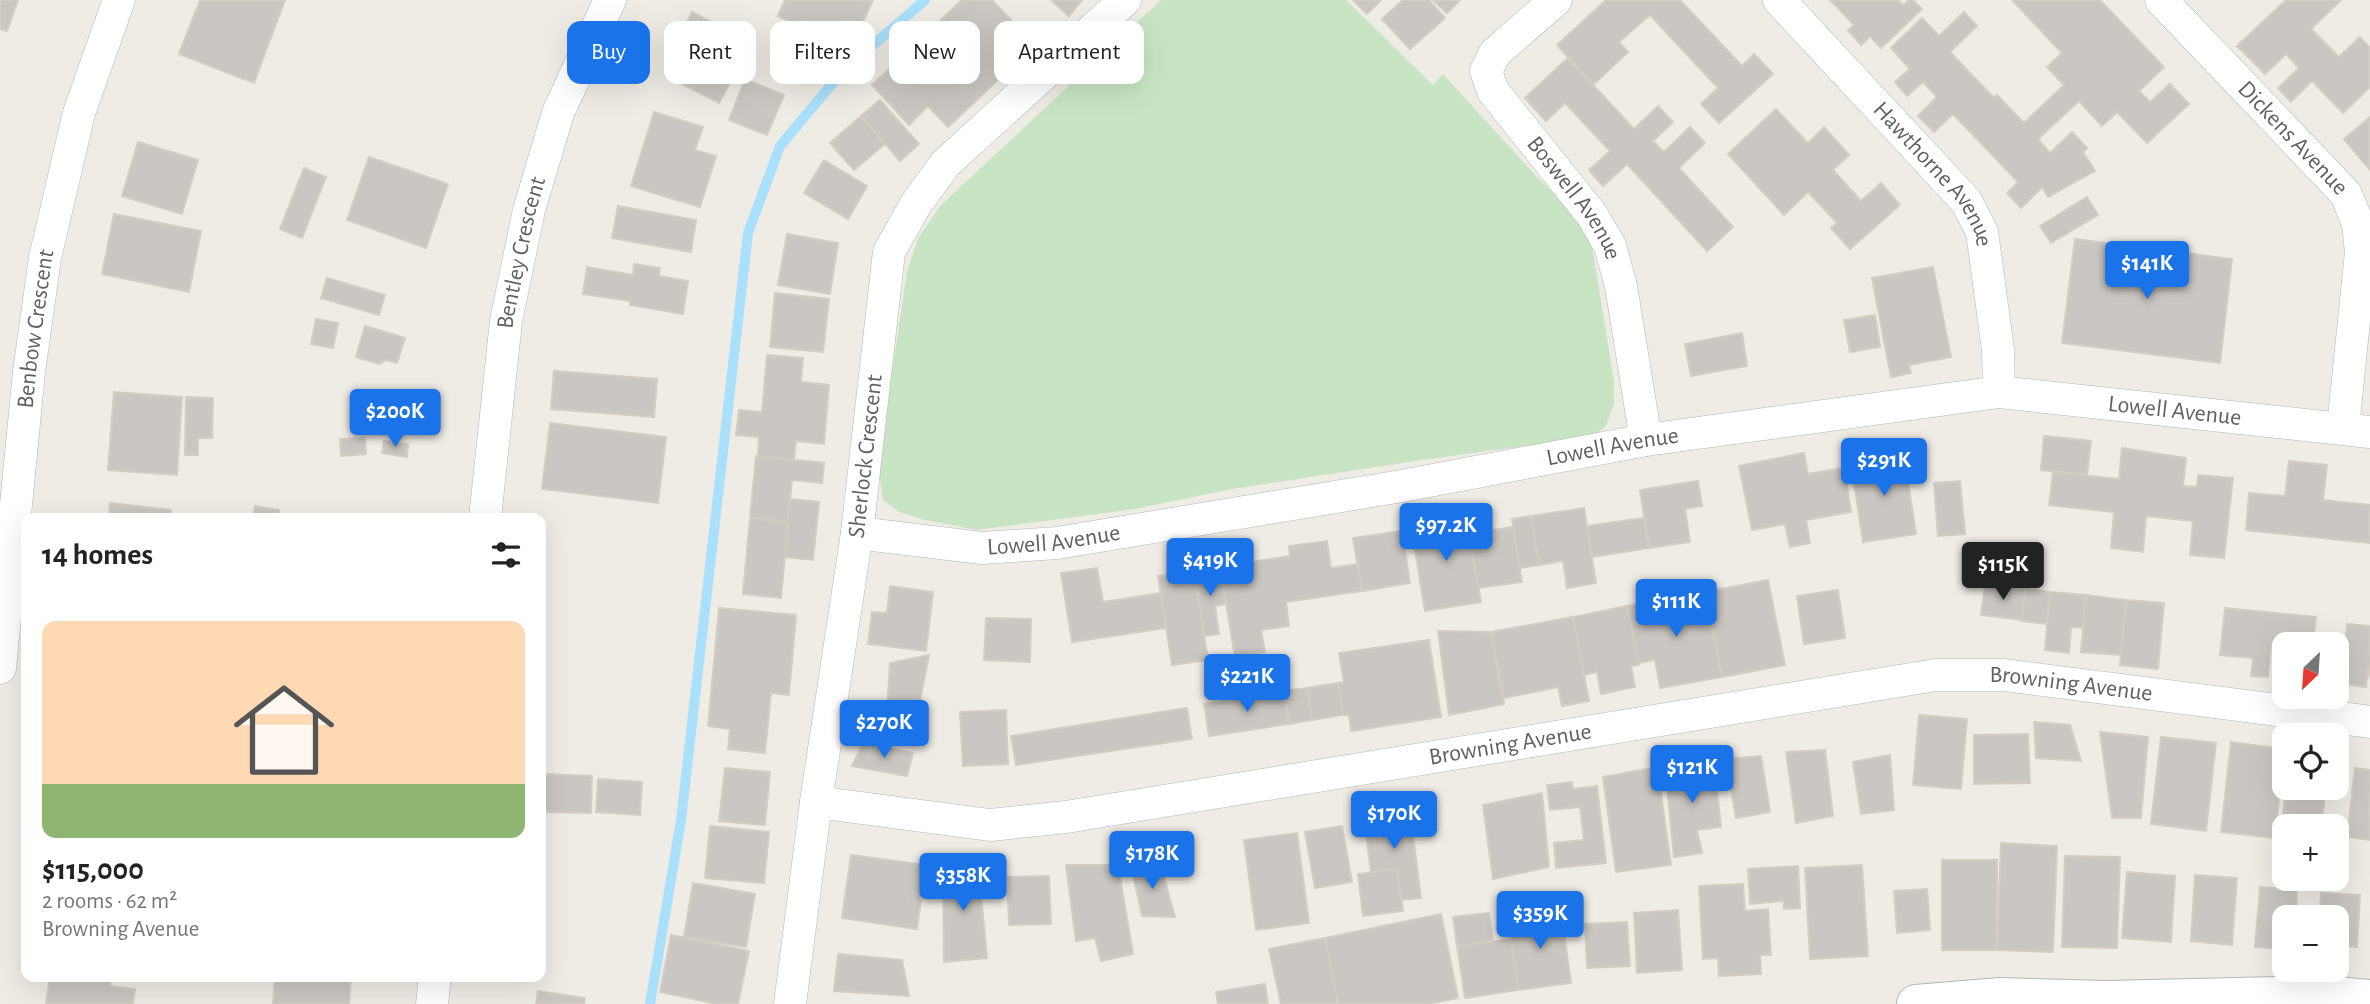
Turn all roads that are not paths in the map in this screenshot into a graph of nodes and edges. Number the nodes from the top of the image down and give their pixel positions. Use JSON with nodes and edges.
{"nodes":[{"id":1,"x":120,"y":0,"type":"edge"},
{"id":2,"x":610,"y":0,"type":"edge"},
{"id":3,"x":1125,"y":0,"type":"edge"},
{"id":4,"x":1556,"y":0,"type":"edge"},
{"id":5,"x":1779,"y":0,"type":"edge"},
{"id":6,"x":2161,"y":0,"type":"edge"},
{"id":7,"x":1999,"y":392,"type":"junction"},
{"id":8,"x":2357,"y":430,"type":"edge"},
{"id":9,"x":1646,"y":440,"type":"junction"},
{"id":10,"x":486,"y":513,"type":"edge"},
{"id":11,"x":857,"y":533,"type":"junction"},
{"id":12,"x":0,"y":668,"type":"edge"},
{"id":13,"x":2370,"y":722,"type":"edge"},
{"id":14,"x":816,"y":802,"type":"junction"},
{"id":15,"x":434,"y":982,"type":"edge"},
{"id":16,"x":2370,"y":999,"type":"edge"},
{"id":17,"x":2108,"y":1002,"type":"edge"},
{"id":18,"x":432,"y":1004,"type":"edge"},
{"id":19,"x":790,"y":1004,"type":"edge"},
{"id":20,"x":1916,"y":1004,"type":"edge"}],
"edges":[{"from":1,"to":12,"type":"street","name":"Benbow Crescent"},
{"from":2,"to":10,"type":"street","name":"Bentley Crescent"},
{"from":3,"to":11,"type":"street","name":"Sherlock Crescent"},
{"from":4,"to":9,"type":"street","name":"Boswell Avenue"},
{"from":5,"to":7,"type":"street","name":"Hawthorne Avenue"},
{"from":6,"to":8,"type":"street","name":"Dickens Avenue"},
{"from":7,"to":8,"type":"street","name":"Lowell Avenue"},
{"from":7,"to":9,"type":"street","name":"Lowell Avenue"},
{"from":9,"to":11,"type":"street","name":"Lowell Avenue"},
{"from":11,"to":14,"type":"street","name":"Sherlock Crescent"},
{"from":13,"to":14,"type":"street","name":"Browning Avenue"},
{"from":14,"to":19,"type":"street","name":"Sherlock Crescent"},
{"from":15,"to":18,"type":"street"},
{"from":16,"to":17,"type":"street"},
{"from":17,"to":20,"type":"street"}]}
